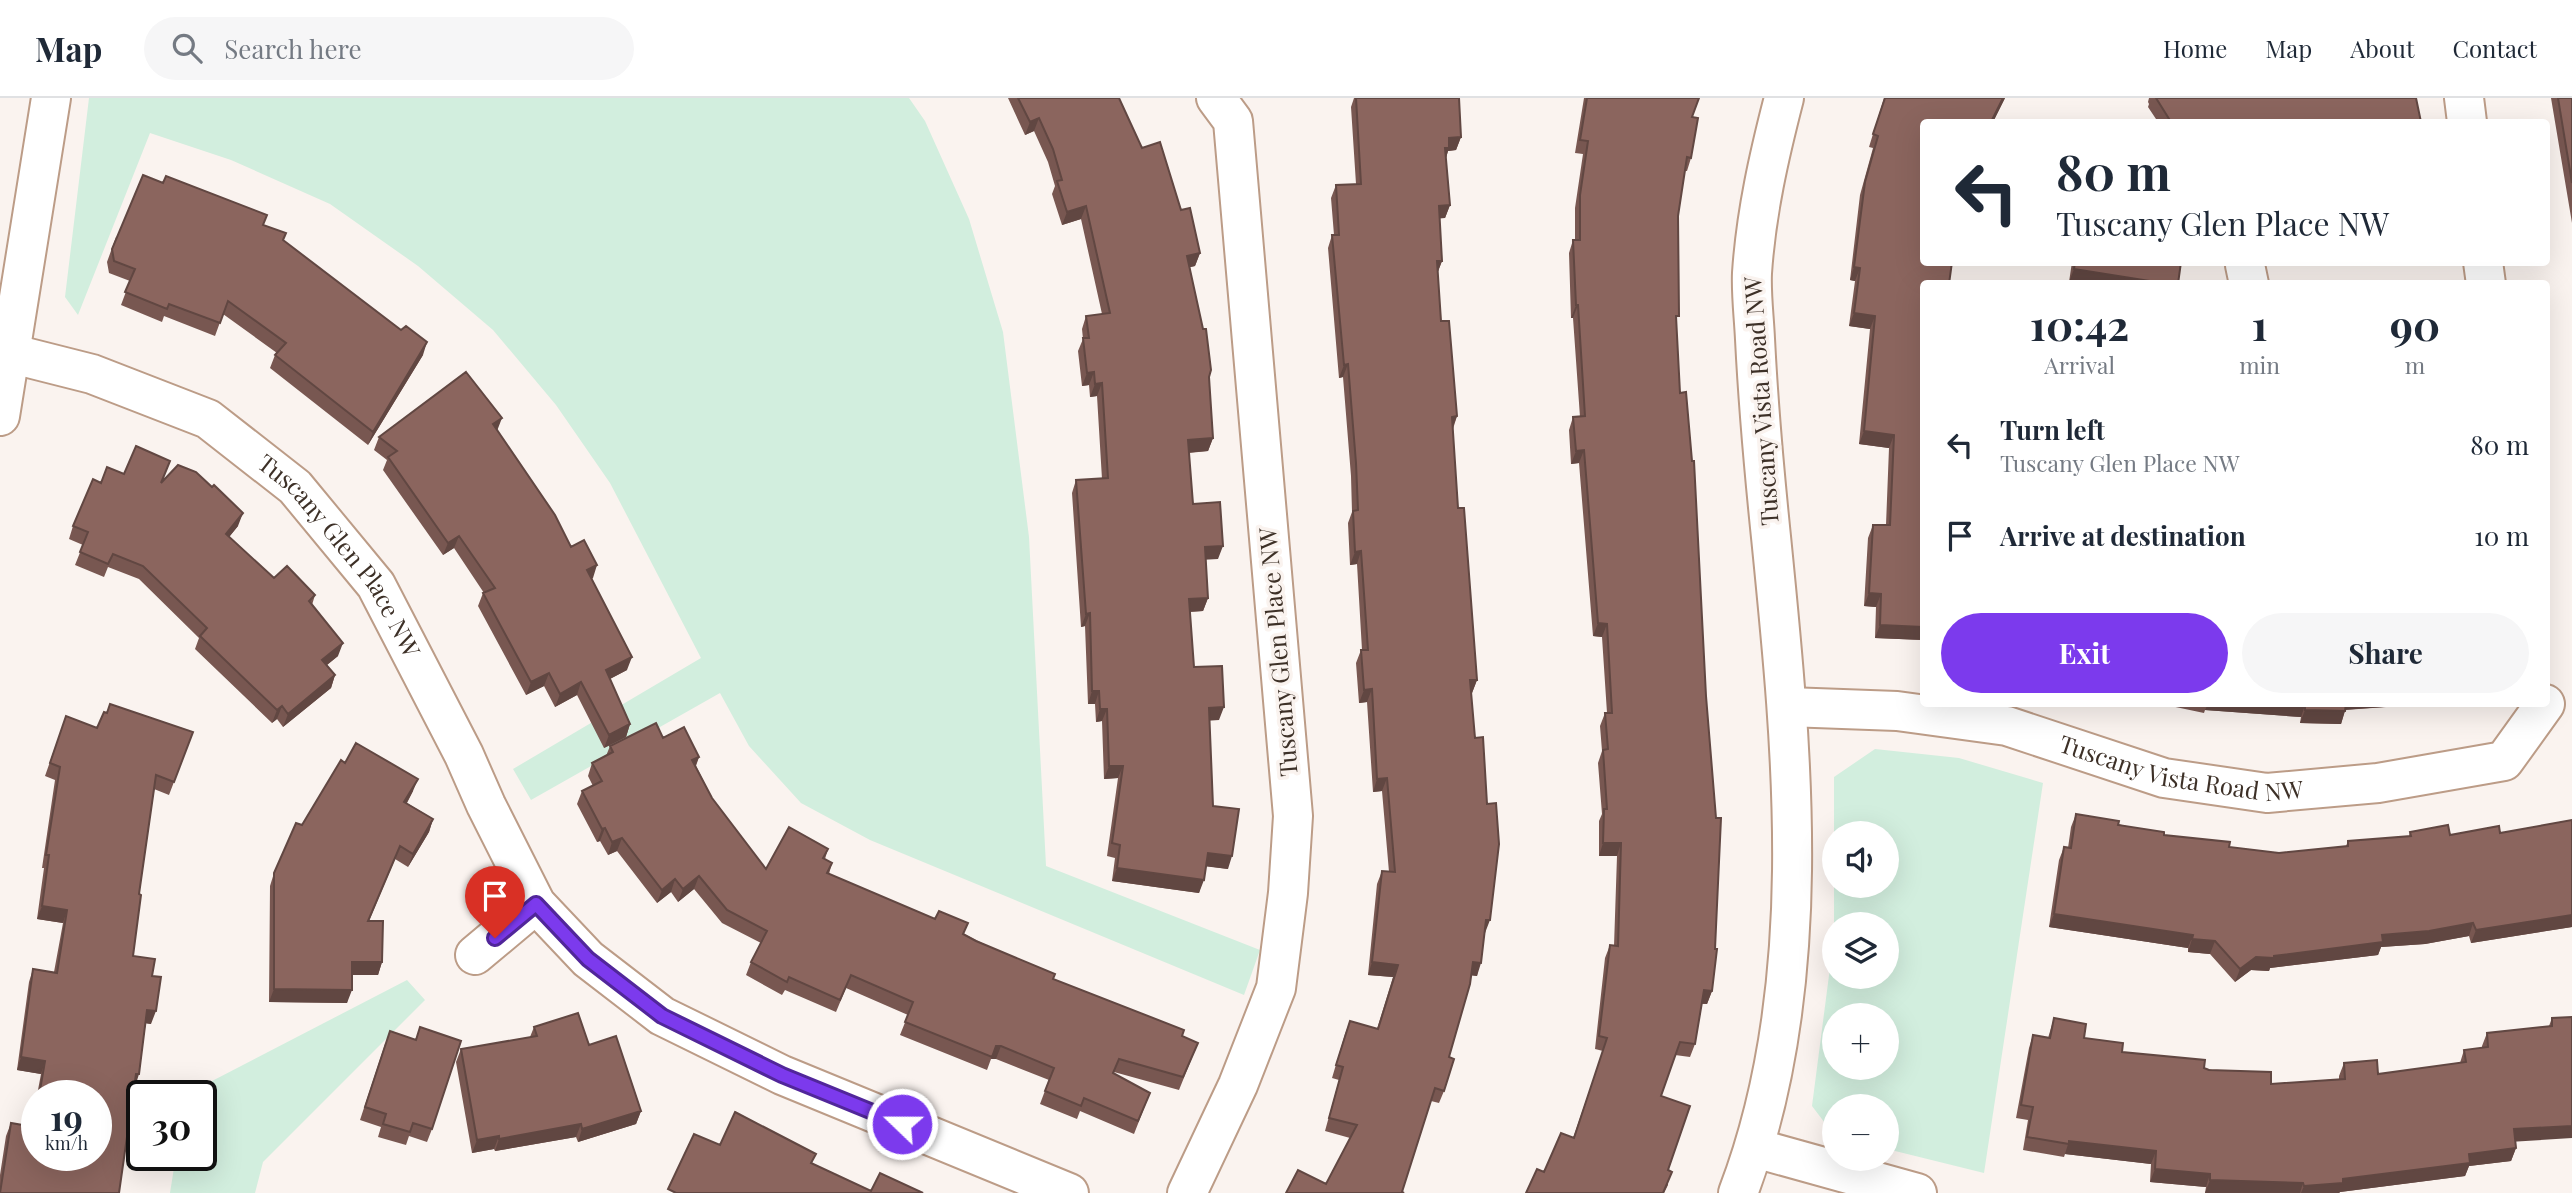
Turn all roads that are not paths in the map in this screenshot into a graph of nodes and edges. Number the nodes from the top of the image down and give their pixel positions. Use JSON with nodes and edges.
{"nodes":[{"id":1,"x":51,"y":98,"type":"edge"},
{"id":2,"x":1216,"y":98,"type":"edge"},
{"id":3,"x":1784,"y":98,"type":"edge"},
{"id":4,"x":2464,"y":98,"type":"edge"},
{"id":5,"x":2467,"y":119,"type":"edge"},
{"id":6,"x":9,"y":353,"type":"junction"},
{"id":7,"x":0,"y":416,"type":"edge"},
{"id":8,"x":1788,"y":707,"type":"junction"},
{"id":9,"x":2543,"y":707,"type":"edge"},
{"id":10,"x":536,"y":904,"type":"junction"},
{"id":11,"x":475,"y":955,"type":"dead end"},
{"id":12,"x":1755,"y":1148,"type":"junction"},
{"id":13,"x":1069,"y":1193,"type":"edge"},
{"id":14,"x":1188,"y":1193,"type":"edge"},
{"id":15,"x":1738,"y":1193,"type":"edge"},
{"id":16,"x":1917,"y":1193,"type":"edge"}],
"edges":[{"from":1,"to":6,"type":"street"},
{"from":2,"to":14,"type":"street","name":"Tuscany Glen Place NW"},
{"from":3,"to":8,"type":"street","name":"Tuscany Vista Road NW"},
{"from":4,"to":5,"type":"street"},
{"from":6,"to":7,"type":"street"},
{"from":6,"to":10,"type":"street","name":"Tuscany Glen Place NW"},
{"from":8,"to":9,"type":"street","name":"Tuscany Vista Road NW"},
{"from":8,"to":12,"type":"street","name":"Tuscany Vista Road NW"},
{"from":10,"to":11,"type":"street"},
{"from":10,"to":13,"type":"street","name":"Tuscany Glen Place NW"},
{"from":12,"to":15,"type":"street","name":"Tuscany Vista Road NW"},
{"from":12,"to":16,"type":"street"}]}
